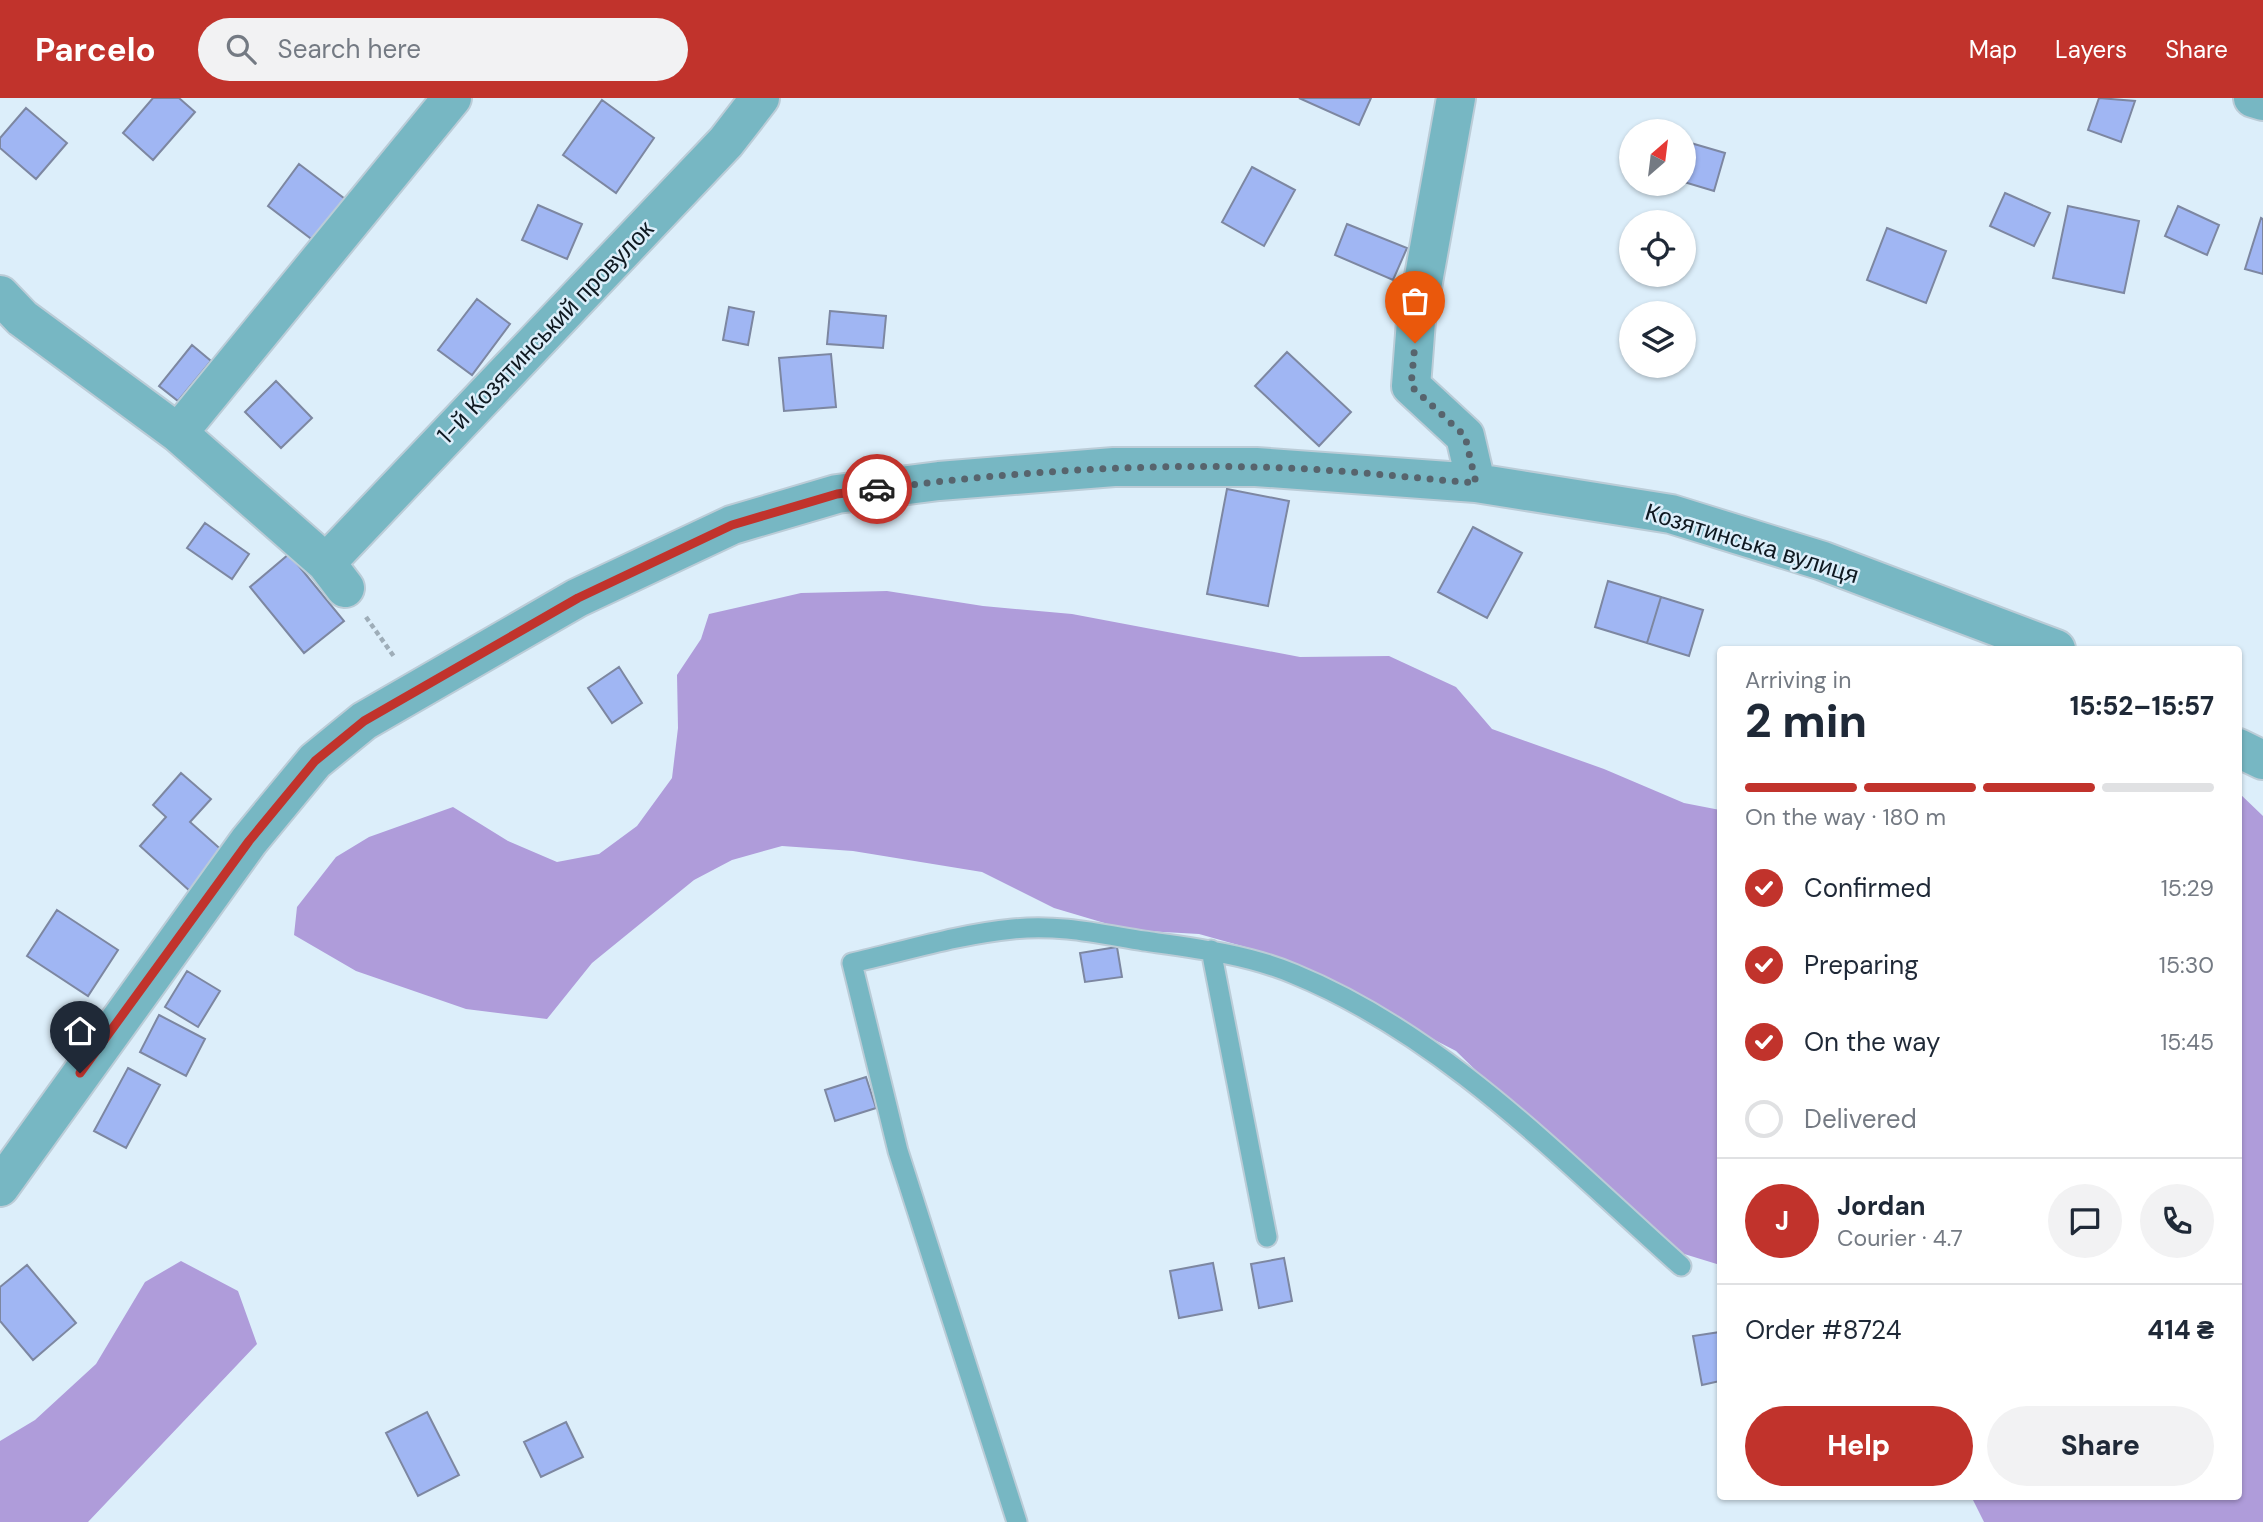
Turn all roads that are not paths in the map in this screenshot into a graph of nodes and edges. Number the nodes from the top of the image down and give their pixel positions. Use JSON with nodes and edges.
{"nodes":[{"id":1,"x":452,"y":98,"type":"edge"},
{"id":2,"x":760,"y":98,"type":"edge"},
{"id":3,"x":1457,"y":98,"type":"edge"},
{"id":4,"x":2253,"y":98,"type":"edge"},
{"id":5,"x":2263,"y":101,"type":"edge"},
{"id":6,"x":0,"y":295,"type":"edge"},
{"id":7,"x":178,"y":433,"type":"junction"},
{"id":8,"x":1476,"y":483,"type":"junction"},
{"id":9,"x":2048,"y":646,"type":"edge"},
{"id":10,"x":2242,"y":750,"type":"edge"},
{"id":11,"x":2263,"y":760,"type":"edge"},
{"id":12,"x":1211,"y":950,"type":"junction"},
{"id":13,"x":0,"y":1187,"type":"edge"},
{"id":14,"x":1267,"y":1237,"type":"dead end"},
{"id":15,"x":1681,"y":1266,"type":"dead end"},
{"id":16,"x":1017,"y":1522,"type":"edge"}],
"edges":[{"from":1,"to":7,"type":"street"},
{"from":2,"to":7,"type":"street","name":"1-й Козятинський провулок"},
{"from":3,"to":8,"type":"street"},
{"from":4,"to":5,"type":"street"},
{"from":6,"to":7,"type":"street"},
{"from":8,"to":9,"type":"street","name":"Козятинська вулиця"},
{"from":8,"to":13,"type":"street","name":"Козятинська вулиця"},
{"from":10,"to":11,"type":"street"},
{"from":12,"to":14,"type":"lane"},
{"from":12,"to":15,"type":"lane"},
{"from":12,"to":16,"type":"lane"}]}
